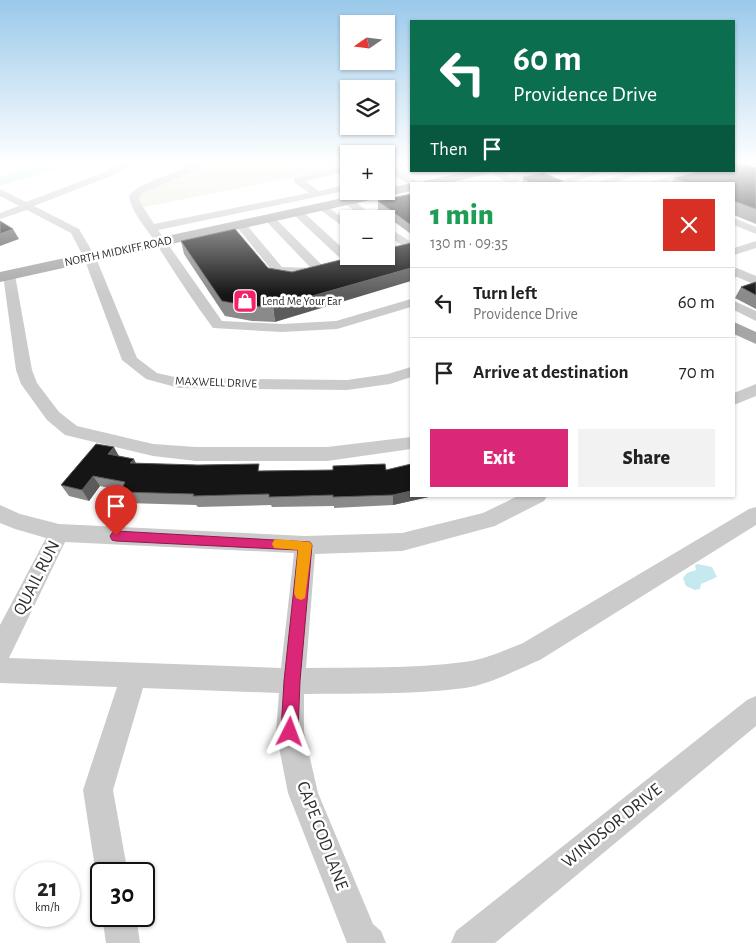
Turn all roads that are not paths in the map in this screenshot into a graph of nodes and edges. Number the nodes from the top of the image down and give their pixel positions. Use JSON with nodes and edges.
{"nodes":[{"id":1,"x":25,"y":207,"type":"edge"},
{"id":2,"x":30,"y":207,"type":"edge"},
{"id":3,"x":138,"y":207,"type":"edge"},
{"id":4,"x":254,"y":207,"type":"edge"},
{"id":5,"x":285,"y":207,"type":"edge"},
{"id":6,"x":309,"y":207,"type":"edge"},
{"id":7,"x":324,"y":207,"type":"edge"},
{"id":8,"x":294,"y":213,"type":"junction"},
{"id":9,"x":0,"y":216,"type":"edge"},
{"id":10,"x":211,"y":216,"type":"junction"},
{"id":11,"x":336,"y":217,"type":"junction"},
{"id":12,"x":269,"y":218,"type":"junction"},
{"id":13,"x":192,"y":220,"type":"junction"},
{"id":14,"x":340,"y":220,"type":"edge"},
{"id":15,"x":735,"y":221,"type":"edge"},
{"id":16,"x":241,"y":225,"type":"junction"},
{"id":17,"x":340,"y":225,"type":"edge"},
{"id":18,"x":164,"y":226,"type":"junction"},
{"id":19,"x":152,"y":228,"type":"junction"},
{"id":20,"x":221,"y":229,"type":"junction"},
{"id":21,"x":753,"y":229,"type":"edge"},
{"id":22,"x":200,"y":233,"type":"junction"},
{"id":23,"x":735,"y":233,"type":"edge"},
{"id":24,"x":395,"y":235,"type":"edge"},
{"id":25,"x":167,"y":241,"type":"junction"},
{"id":26,"x":756,"y":244,"type":"edge"},
{"id":27,"x":410,"y":245,"type":"edge"},
{"id":28,"x":340,"y":249,"type":"edge"},
{"id":29,"x":395,"y":249,"type":"edge"},
{"id":30,"x":735,"y":252,"type":"edge"},
{"id":31,"x":90,"y":258,"type":"junction"},
{"id":32,"x":340,"y":258,"type":"edge"},
{"id":33,"x":756,"y":266,"type":"edge"},
{"id":34,"x":319,"y":269,"type":"junction"},
{"id":35,"x":736,"y":273,"type":"edge"},
{"id":36,"x":4,"y":276,"type":"edge"},
{"id":37,"x":756,"y":281,"type":"edge"},
{"id":38,"x":410,"y":303,"type":"edge"},
{"id":39,"x":735,"y":306,"type":"edge"},
{"id":40,"x":756,"y":316,"type":"edge"},
{"id":41,"x":735,"y":328,"type":"edge"},
{"id":42,"x":756,"y":339,"type":"edge"},
{"id":43,"x":410,"y":372,"type":"edge"},
{"id":44,"x":756,"y":389,"type":"edge"},
{"id":45,"x":735,"y":400,"type":"edge"},
{"id":46,"x":410,"y":443,"type":"edge"},
{"id":47,"x":535,"y":497,"type":"edge"},
{"id":48,"x":0,"y":513,"type":"edge"},
{"id":49,"x":756,"y":515,"type":"edge"},
{"id":50,"x":59,"y":534,"type":"junction"},
{"id":51,"x":305,"y":545,"type":"junction"},
{"id":52,"x":0,"y":650,"type":"edge"},
{"id":53,"x":0,"y":670,"type":"edge"},
{"id":54,"x":134,"y":675,"type":"junction"},
{"id":55,"x":292,"y":681,"type":"junction"},
{"id":56,"x":756,"y":709,"type":"edge"},
{"id":57,"x":110,"y":862,"type":"edge"},
{"id":58,"x":121,"y":927,"type":"edge"},
{"id":59,"x":123,"y":943,"type":"edge"},
{"id":60,"x":368,"y":943,"type":"edge"},
{"id":61,"x":468,"y":943,"type":"edge"}],
"edges":[{"from":1,"to":9,"type":"street"},
{"from":2,"to":31,"type":"street","name":"MAXWELL DRIVE"},
{"from":3,"to":19,"type":"street"},
{"from":4,"to":10,"type":"street"},
{"from":5,"to":8,"type":"street"},
{"from":6,"to":8,"type":"main road","name":"NORTH MIDKIFF ROAD"},
{"from":7,"to":11,"type":"street"},
{"from":8,"to":12,"type":"main road","name":"NORTH MIDKIFF ROAD"},
{"from":8,"to":28,"type":"street"},
{"from":10,"to":13,"type":"street"},
{"from":10,"to":20,"type":"street"},
{"from":11,"to":14,"type":"street"},
{"from":11,"to":17,"type":"street"},
{"from":12,"to":16,"type":"main road","name":"NORTH MIDKIFF ROAD"},
{"from":12,"to":34,"type":"street"},
{"from":13,"to":18,"type":"street"},
{"from":13,"to":22,"type":"street"},
{"from":15,"to":21,"type":"street"},
{"from":16,"to":20,"type":"main road","name":"NORTH MIDKIFF ROAD"},
{"from":16,"to":34,"type":"street"},
{"from":18,"to":19,"type":"street"},
{"from":18,"to":25,"type":"street"},
{"from":19,"to":25,"type":"street"},
{"from":20,"to":22,"type":"main road","name":"NORTH MIDKIFF ROAD"},
{"from":21,"to":23,"type":"street"},
{"from":22,"to":25,"type":"main road","name":"NORTH MIDKIFF ROAD"},
{"from":24,"to":27,"type":"street"},
{"from":25,"to":31,"type":"main road","name":"NORTH MIDKIFF ROAD"},
{"from":25,"to":38,"type":"street"},
{"from":26,"to":30,"type":"street"},
{"from":27,"to":29,"type":"street"},
{"from":31,"to":36,"type":"main road","name":"NORTH MIDKIFF ROAD"},
{"from":31,"to":43,"type":"street","name":"MAXWELL DRIVE"},
{"from":32,"to":34,"type":"street"},
{"from":33,"to":35,"type":"street"},
{"from":35,"to":37,"type":"street"},
{"from":36,"to":46,"type":"street"},
{"from":39,"to":40,"type":"street"},
{"from":41,"to":42,"type":"main road"},
{"from":44,"to":45,"type":"street"},
{"from":47,"to":51,"type":"street"},
{"from":48,"to":50,"type":"street"},
{"from":49,"to":55,"type":"street"},
{"from":50,"to":51,"type":"street"},
{"from":50,"to":52,"type":"street","name":"QUAIL RUN"},
{"from":51,"to":55,"type":"street","name":"CAPE COD LANE"},
{"from":53,"to":54,"type":"street"},
{"from":54,"to":55,"type":"street"},
{"from":54,"to":57,"type":"street"},
{"from":55,"to":60,"type":"street","name":"CAPE COD LANE"},
{"from":56,"to":61,"type":"street","name":"WINDSOR DRIVE"},
{"from":58,"to":59,"type":"street"}]}
